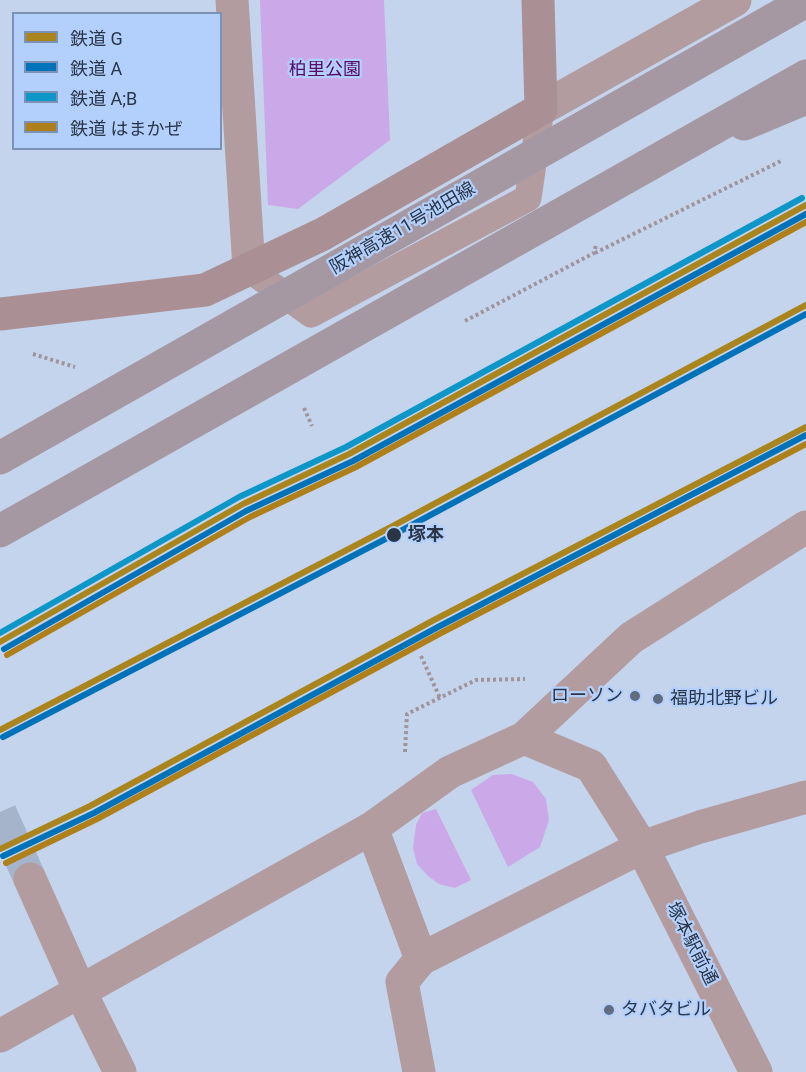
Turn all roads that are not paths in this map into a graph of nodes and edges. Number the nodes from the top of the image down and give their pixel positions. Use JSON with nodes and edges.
{"nodes":[{"id":1,"x":232,"y":0,"type":"edge"},
{"id":2,"x":538,"y":0,"type":"edge"},
{"id":3,"x":735,"y":0,"type":"edge"},
{"id":4,"x":806,"y":1,"type":"edge"},
{"id":5,"x":806,"y":76,"type":"edge"},
{"id":6,"x":806,"y":98,"type":"edge"},
{"id":7,"x":541,"y":109,"type":"junction"},
{"id":8,"x":657,"y":159,"type":"junction"},
{"id":9,"x":249,"y":269,"type":"junction"},
{"id":10,"x":0,"y":314,"type":"edge"},
{"id":11,"x":0,"y":458,"type":"edge"},
{"id":12,"x":806,"y":527,"type":"edge"},
{"id":13,"x":0,"y":531,"type":"edge"},
{"id":14,"x":525,"y":738,"type":"junction"},
{"id":15,"x":806,"y":797,"type":"edge"},
{"id":16,"x":372,"y":828,"type":"junction"},
{"id":17,"x":642,"y":847,"type":"junction"},
{"id":18,"x":30,"y":879,"type":"tunnel mouth"},
{"id":19,"x":421,"y":959,"type":"junction"},
{"id":20,"x":80,"y":991,"type":"junction"},
{"id":21,"x":0,"y":1036,"type":"edge"},
{"id":22,"x":120,"y":1072,"type":"edge"},
{"id":23,"x":418,"y":1072,"type":"edge"},
{"id":24,"x":756,"y":1072,"type":"edge"}],
"edges":[{"from":1,"to":9,"type":"street"},
{"from":2,"to":7,"type":"street"},
{"from":3,"to":7,"type":"street"},
{"from":4,"to":11,"type":"highway","name":"阪神高速11号池田線","bridge":true},
{"from":5,"to":8,"type":"highway","bridge":true},
{"from":6,"to":8,"type":"highway","bridge":true},
{"from":7,"to":9,"type":"street"},
{"from":7,"to":9,"type":"lane"},
{"from":8,"to":13,"type":"highway","bridge":true},
{"from":9,"to":10,"type":"street"},
{"from":12,"to":14,"type":"street"},
{"from":14,"to":16,"type":"street"},
{"from":14,"to":17,"type":"street","name":"塚本駅前通"},
{"from":15,"to":17,"type":"street"},
{"from":16,"to":19,"type":"street"},
{"from":16,"to":20,"type":"street"},
{"from":17,"to":19,"type":"street"},
{"from":17,"to":24,"type":"street","name":"塚本駅前通"},
{"from":18,"to":20,"type":"street"},
{"from":19,"to":23,"type":"street"},
{"from":20,"to":21,"type":"street"},
{"from":20,"to":22,"type":"street"}]}
